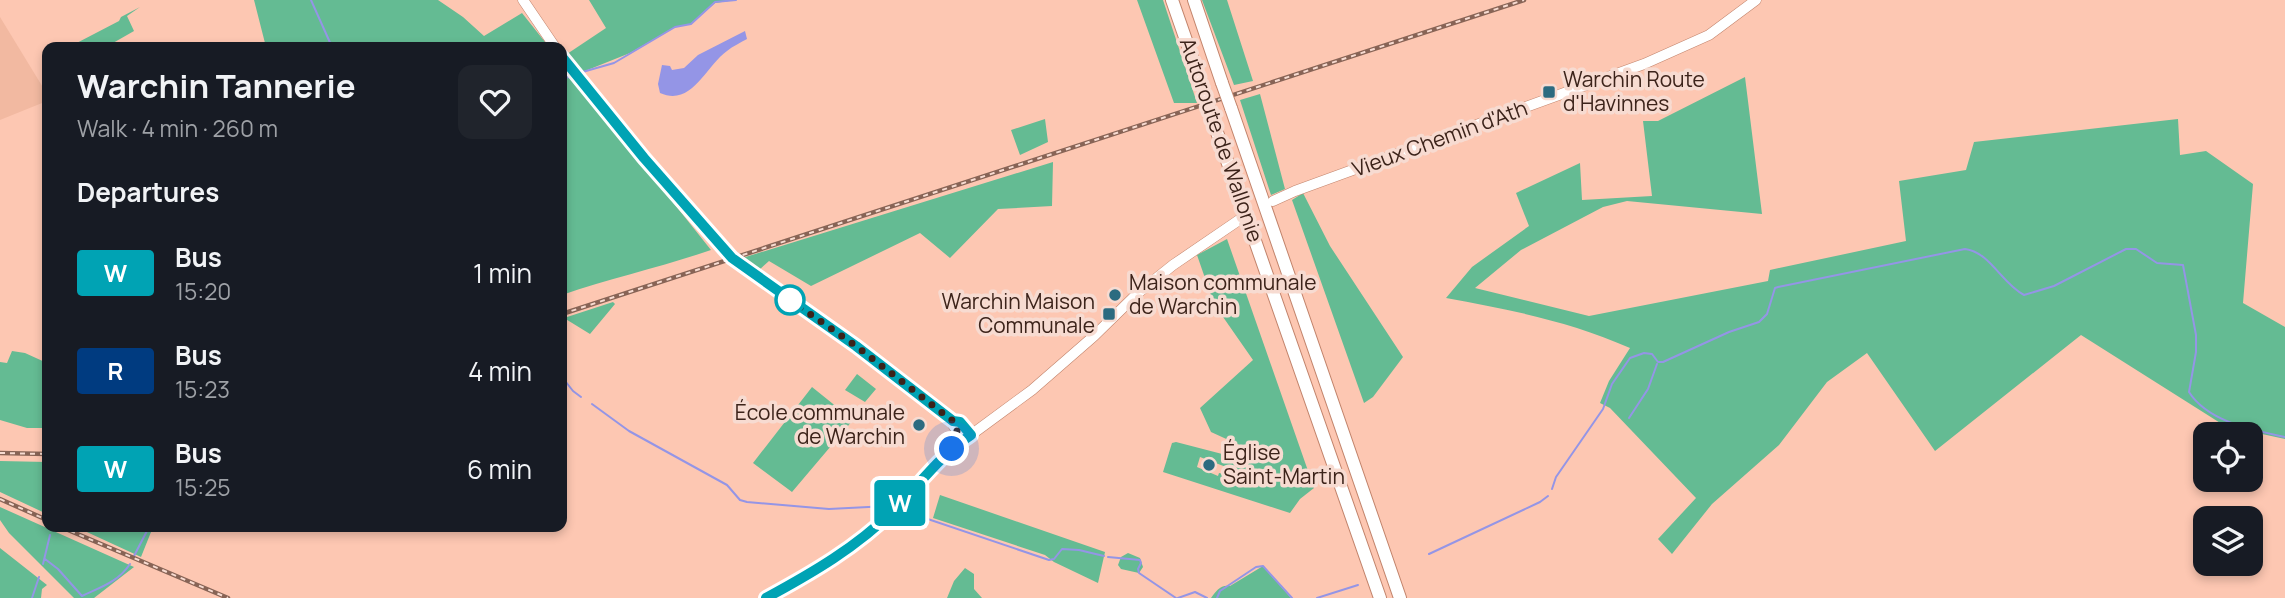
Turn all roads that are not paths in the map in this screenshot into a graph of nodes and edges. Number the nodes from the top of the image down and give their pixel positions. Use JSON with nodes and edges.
{"nodes":[{"id":1,"x":523,"y":0,"type":"edge"},
{"id":2,"x":1172,"y":0,"type":"edge"},
{"id":3,"x":1194,"y":0,"type":"edge"},
{"id":4,"x":1756,"y":0,"type":"edge"},
{"id":5,"x":552,"y":42,"type":"edge"},
{"id":6,"x":567,"y":64,"type":"edge"},
{"id":7,"x":1273,"y":201,"type":"dead end"},
{"id":8,"x":1239,"y":220,"type":"dead end"},
{"id":9,"x":967,"y":438,"type":"junction"},
{"id":10,"x":766,"y":598,"type":"edge"},
{"id":11,"x":1380,"y":598,"type":"edge"},
{"id":12,"x":1401,"y":598,"type":"edge"}],
"edges":[{"from":1,"to":5,"type":"street"},
{"from":2,"to":11,"type":"highway","name":"Autoroute de Wallonie","bridge":true},
{"from":3,"to":12,"type":"highway","name":"Autoroute de Wallonie","bridge":true},
{"from":4,"to":7,"type":"street","name":"Vieux Chemin d'Ath"},
{"from":6,"to":9,"type":"street"},
{"from":8,"to":9,"type":"street"},
{"from":9,"to":10,"type":"street"}]}
